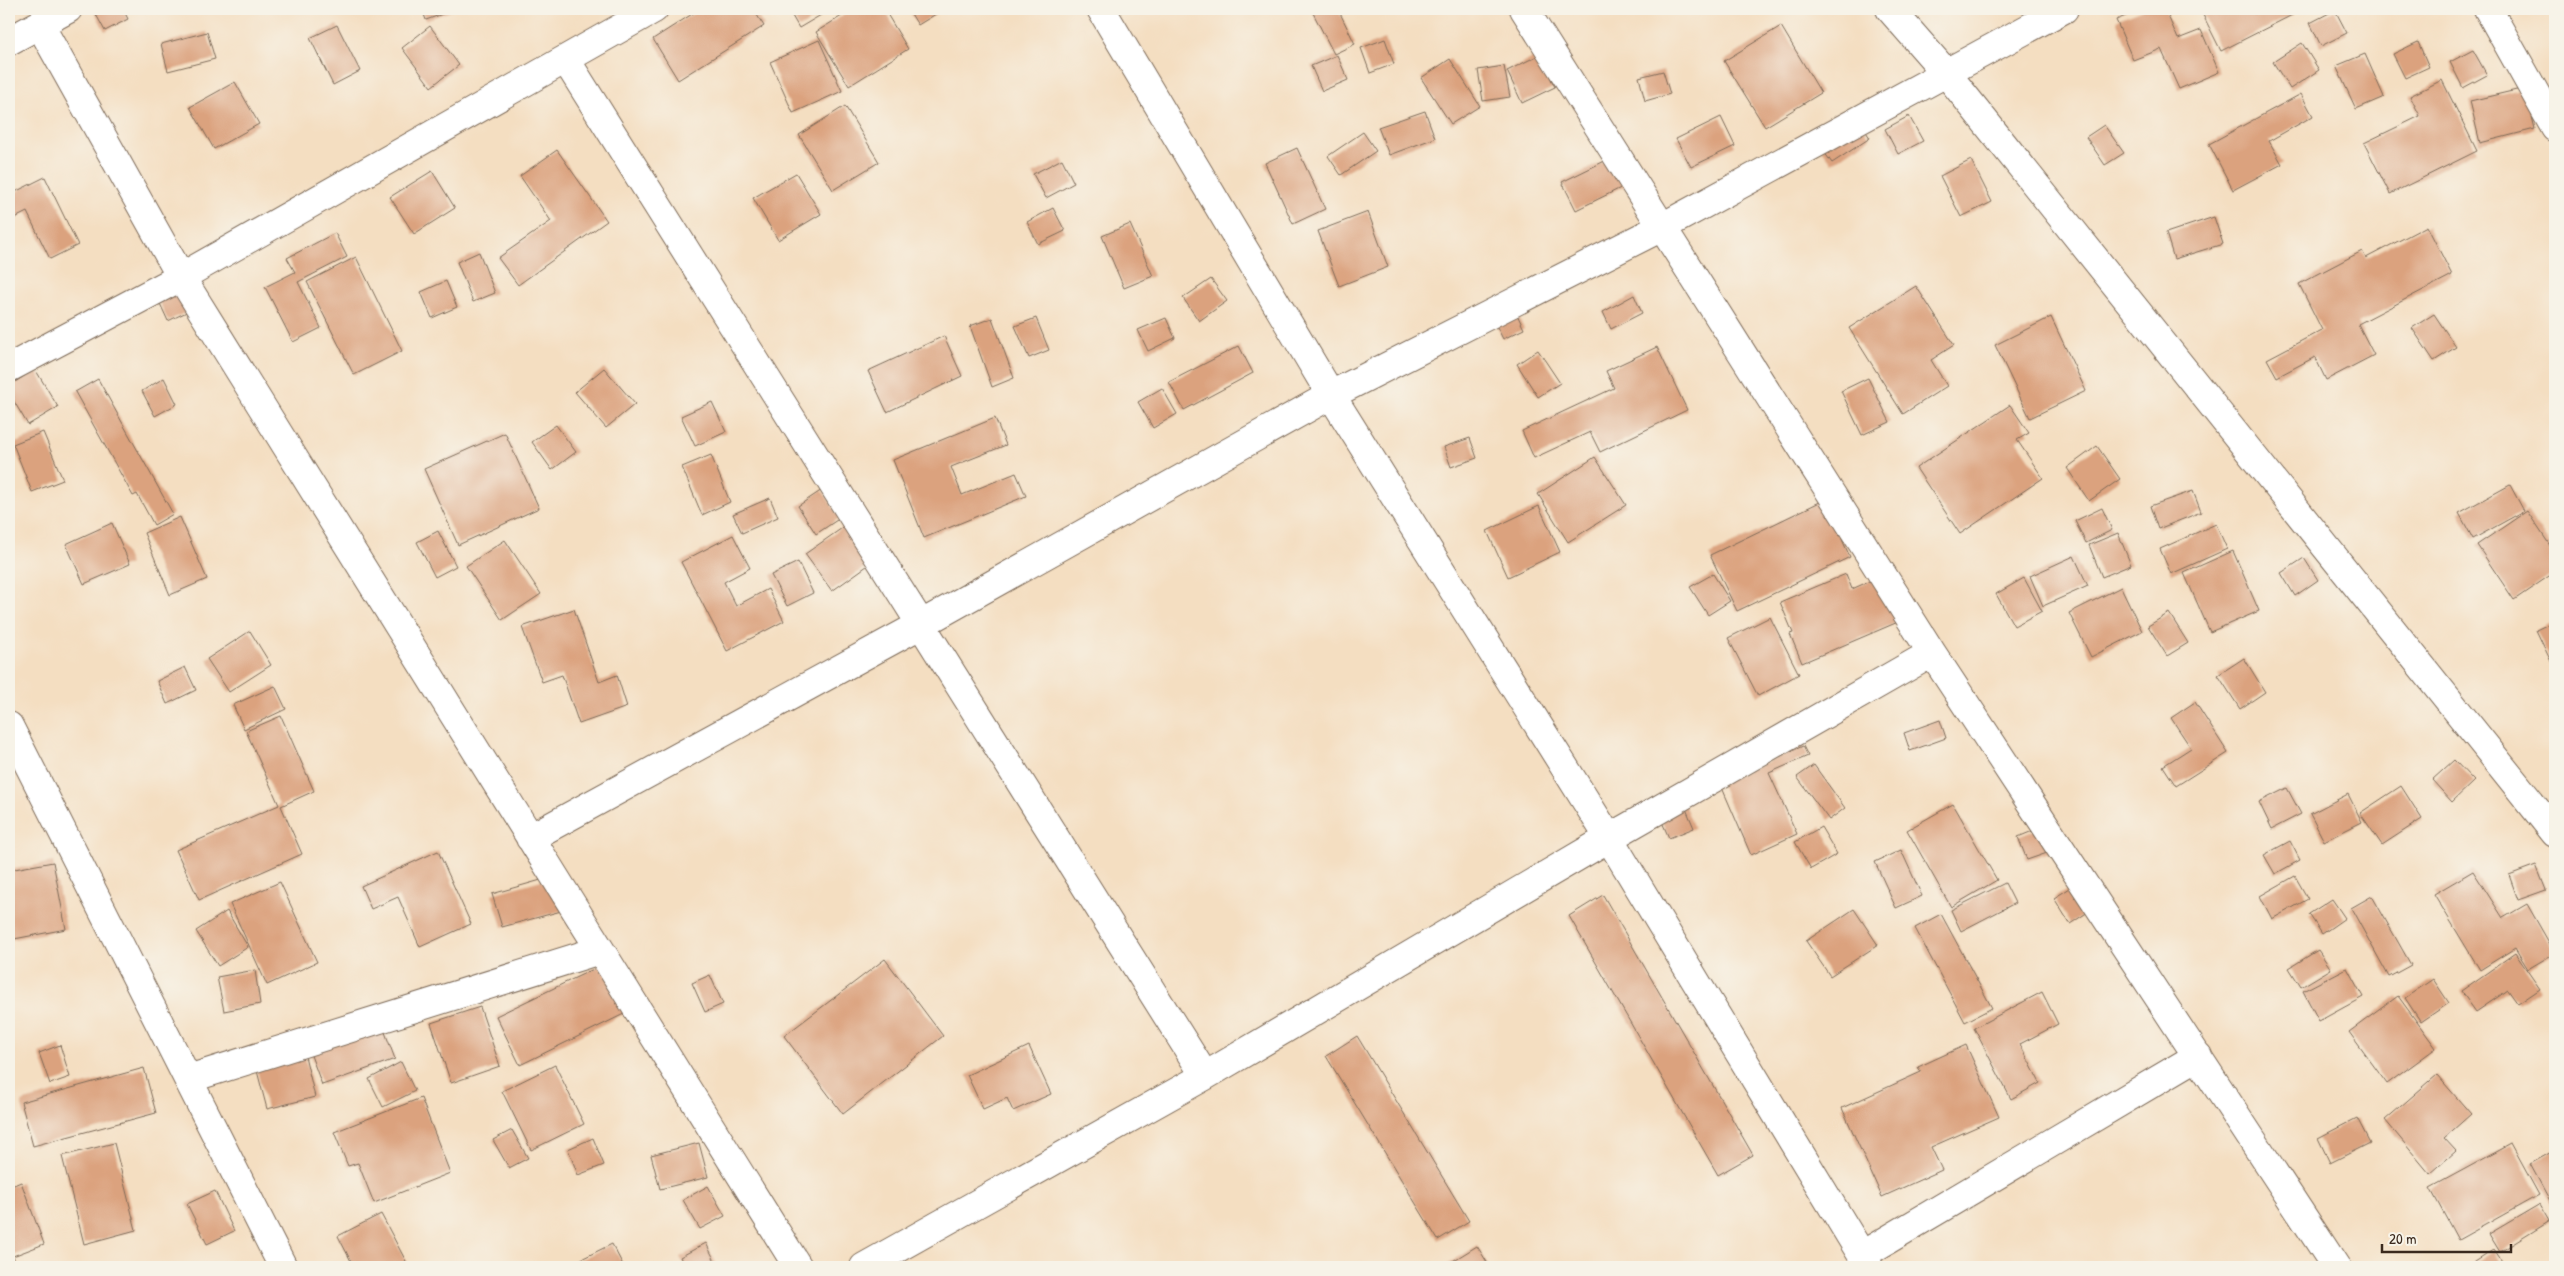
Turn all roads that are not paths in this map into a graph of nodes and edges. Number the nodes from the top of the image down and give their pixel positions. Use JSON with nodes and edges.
{"nodes":[{"id":1,"x":68,"y":9,"type":"edge"},
{"id":2,"x":654,"y":9,"type":"edge"},
{"id":3,"x":1101,"y":9,"type":"edge"},
{"id":4,"x":1524,"y":9,"type":"edge"},
{"id":5,"x":1890,"y":9,"type":"edge"},
{"id":6,"x":2064,"y":9,"type":"edge"},
{"id":7,"x":2488,"y":9,"type":"edge"},
{"id":8,"x":40,"y":25,"type":"junction"},
{"id":9,"x":9,"y":41,"type":"edge"},
{"id":10,"x":566,"y":60,"type":"junction"},
{"id":11,"x":1947,"y":74,"type":"junction"},
{"id":12,"x":2555,"y":128,"type":"edge"},
{"id":13,"x":1662,"y":227,"type":"junction"},
{"id":14,"x":181,"y":277,"type":"junction"},
{"id":15,"x":9,"y":368,"type":"edge"},
{"id":16,"x":1331,"y":395,"type":"junction"},
{"id":17,"x":920,"y":625,"type":"junction"},
{"id":18,"x":1932,"y":653,"type":"junction"},
{"id":19,"x":9,"y":726,"type":"edge"},
{"id":20,"x":2555,"y":833,"type":"edge"},
{"id":21,"x":530,"y":838,"type":"junction"},
{"id":22,"x":1608,"y":838,"type":"junction"},
{"id":23,"x":600,"y":950,"type":"junction"},
{"id":24,"x":2198,"y":1056,"type":"junction"},
{"id":25,"x":1205,"y":1076,"type":"junction"},
{"id":26,"x":188,"y":1079,"type":"junction"},
{"id":27,"x":1866,"y":1261,"type":"edge"},
{"id":28,"x":283,"y":1267,"type":"edge"},
{"id":29,"x":798,"y":1267,"type":"edge"},
{"id":30,"x":864,"y":1267,"type":"edge"},
{"id":31,"x":2336,"y":1267,"type":"edge"}],
"edges":[{"from":1,"to":8,"type":"street"},
{"from":2,"to":10,"type":"street"},
{"from":3,"to":16,"type":"street"},
{"from":4,"to":13,"type":"street"},
{"from":5,"to":11,"type":"street"},
{"from":6,"to":11,"type":"street"},
{"from":7,"to":12,"type":"street"},
{"from":8,"to":9,"type":"street"},
{"from":8,"to":14,"type":"street"},
{"from":10,"to":14,"type":"street"},
{"from":10,"to":17,"type":"street"},
{"from":11,"to":13,"type":"street"},
{"from":11,"to":20,"type":"street"},
{"from":13,"to":16,"type":"street"},
{"from":13,"to":18,"type":"street"},
{"from":14,"to":15,"type":"street"},
{"from":14,"to":21,"type":"street"},
{"from":16,"to":17,"type":"street"},
{"from":16,"to":22,"type":"street"},
{"from":17,"to":21,"type":"street"},
{"from":17,"to":25,"type":"street"},
{"from":18,"to":22,"type":"street"},
{"from":18,"to":24,"type":"street"},
{"from":19,"to":26,"type":"street"},
{"from":21,"to":23,"type":"street"},
{"from":22,"to":25,"type":"street"},
{"from":22,"to":27,"type":"street"},
{"from":23,"to":26,"type":"street"},
{"from":23,"to":29,"type":"street"},
{"from":24,"to":27,"type":"street"},
{"from":24,"to":31,"type":"street"},
{"from":25,"to":30,"type":"street"},
{"from":26,"to":28,"type":"street"}]}
